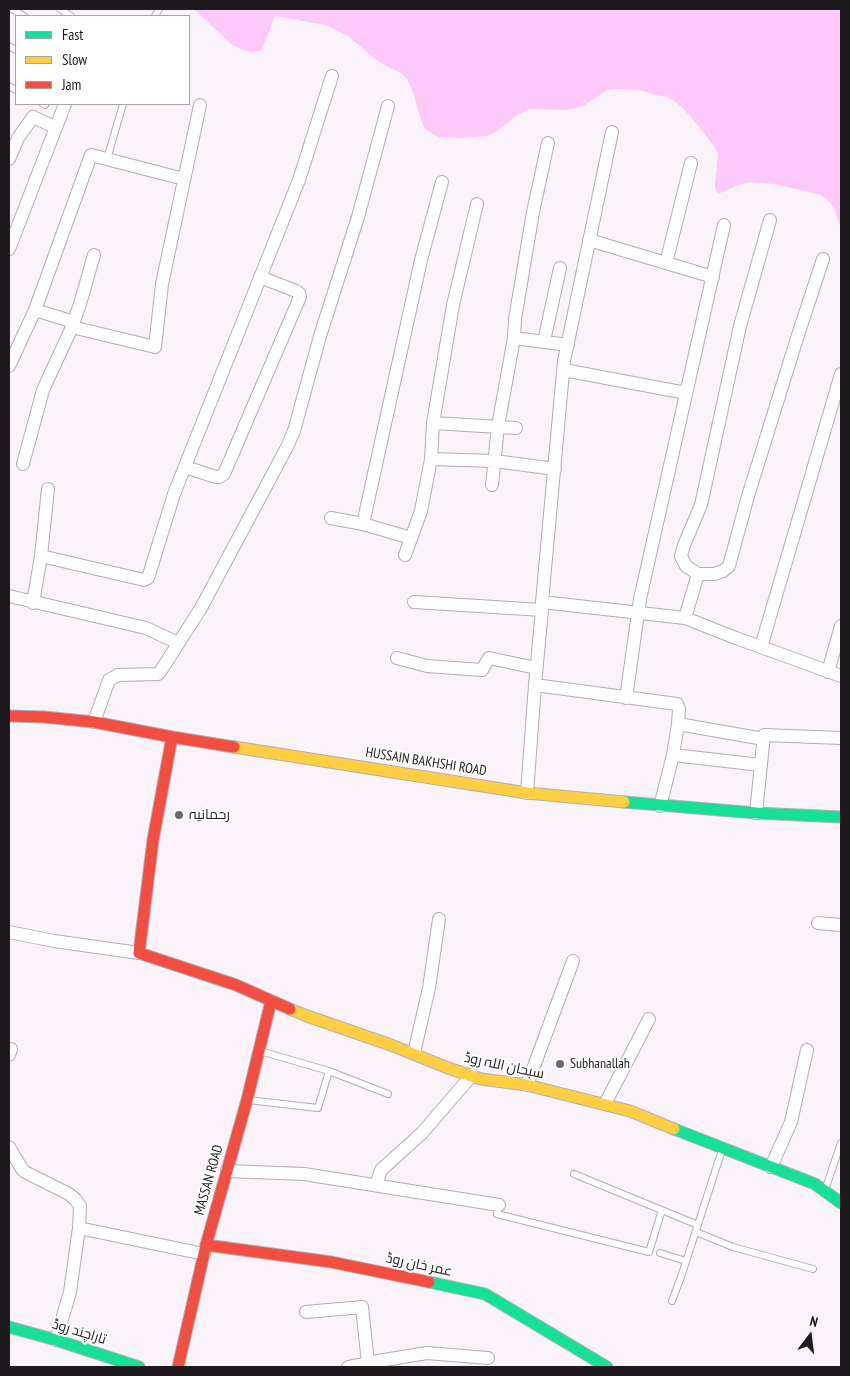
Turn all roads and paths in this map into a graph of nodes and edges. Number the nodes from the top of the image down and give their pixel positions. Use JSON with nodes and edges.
{"nodes":[{"id":1,"x":332,"y":76,"type":"dead end"},
{"id":2,"x":64,"y":105,"type":"edge"},
{"id":3,"x":123,"y":105,"type":"edge"},
{"id":4,"x":200,"y":105,"type":"dead end"},
{"id":5,"x":388,"y":106,"type":"dead end"},
{"id":6,"x":55,"y":127,"type":"junction"},
{"id":7,"x":612,"y":132,"type":"dead end"},
{"id":8,"x":548,"y":143,"type":"dead end"},
{"id":9,"x":9,"y":159,"type":"edge"},
{"id":10,"x":107,"y":159,"type":"junction"},
{"id":11,"x":690,"y":163,"type":"dead end"},
{"id":12,"x":184,"y":179,"type":"junction"},
{"id":13,"x":442,"y":182,"type":"dead end"},
{"id":14,"x":477,"y":204,"type":"dead end"},
{"id":15,"x":770,"y":220,"type":"dead end"},
{"id":16,"x":724,"y":225,"type":"dead end"},
{"id":17,"x":589,"y":240,"type":"junction"},
{"id":18,"x":9,"y":249,"type":"edge"},
{"id":19,"x":94,"y":255,"type":"dead end"},
{"id":20,"x":823,"y":259,"type":"dead end"},
{"id":21,"x":666,"y":263,"type":"junction"},
{"id":22,"x":560,"y":268,"type":"dead end"},
{"id":23,"x":260,"y":277,"type":"junction"},
{"id":24,"x":713,"y":277,"type":"junction"},
{"id":25,"x":35,"y":310,"type":"junction"},
{"id":26,"x":73,"y":324,"type":"junction"},
{"id":27,"x":514,"y":338,"type":"junction"},
{"id":28,"x":544,"y":342,"type":"junction"},
{"id":29,"x":568,"y":345,"type":"junction"},
{"id":30,"x":9,"y":366,"type":"edge"},
{"id":31,"x":564,"y":370,"type":"junction"},
{"id":32,"x":841,"y":374,"type":"edge"},
{"id":33,"x":686,"y":393,"type":"junction"},
{"id":34,"x":433,"y":423,"type":"junction"},
{"id":35,"x":498,"y":426,"type":"junction"},
{"id":36,"x":516,"y":428,"type":"dead end"},
{"id":37,"x":431,"y":460,"type":"junction"},
{"id":38,"x":495,"y":461,"type":"junction"},
{"id":39,"x":23,"y":464,"type":"dead end"},
{"id":40,"x":185,"y":467,"type":"junction"},
{"id":41,"x":555,"y":469,"type":"junction"},
{"id":42,"x":492,"y":485,"type":"dead end"},
{"id":43,"x":48,"y":489,"type":"dead end"},
{"id":44,"x":331,"y":518,"type":"dead end"},
{"id":45,"x":363,"y":524,"type":"junction"},
{"id":46,"x":411,"y":538,"type":"junction"},
{"id":47,"x":405,"y":555,"type":"dead end"},
{"id":48,"x":41,"y":556,"type":"junction"},
{"id":49,"x":698,"y":574,"type":"junction"},
{"id":50,"x":9,"y":596,"type":"edge"},
{"id":51,"x":34,"y":602,"type":"junction"},
{"id":52,"x":414,"y":602,"type":"dead end"},
{"id":53,"x":542,"y":606,"type":"junction"},
{"id":54,"x":638,"y":613,"type":"junction"},
{"id":55,"x":685,"y":618,"type":"junction"},
{"id":56,"x":841,"y":626,"type":"edge"},
{"id":57,"x":178,"y":643,"type":"junction"},
{"id":58,"x":761,"y":647,"type":"junction"},
{"id":59,"x":397,"y":658,"type":"dead end"},
{"id":60,"x":536,"y":668,"type":"junction"},
{"id":61,"x":828,"y":672,"type":"junction"},
{"id":62,"x":841,"y":676,"type":"edge"},
{"id":63,"x":535,"y":686,"type":"junction"},
{"id":64,"x":626,"y":698,"type":"junction"},
{"id":65,"x":10,"y":714,"type":"edge"},
{"id":66,"x":94,"y":722,"type":"junction"},
{"id":67,"x":678,"y":724,"type":"junction"},
{"id":68,"x":172,"y":737,"type":"junction"},
{"id":69,"x":841,"y":738,"type":"edge"},
{"id":70,"x":764,"y":739,"type":"junction"},
{"id":71,"x":673,"y":755,"type":"junction"},
{"id":72,"x":761,"y":765,"type":"junction"},
{"id":73,"x":527,"y":792,"type":"junction"},
{"id":74,"x":660,"y":806,"type":"junction"},
{"id":75,"x":756,"y":813,"type":"junction"},
{"id":76,"x":841,"y":817,"type":"edge"},
{"id":77,"x":439,"y":920,"type":"dead end"},
{"id":78,"x":818,"y":923,"type":"dead end"},
{"id":79,"x":841,"y":925,"type":"edge"},
{"id":80,"x":9,"y":932,"type":"edge"},
{"id":81,"x":139,"y":953,"type":"junction"},
{"id":82,"x":573,"y":961,"type":"dead end"},
{"id":83,"x":271,"y":1000,"type":"junction"},
{"id":84,"x":649,"y":1020,"type":"dead end"},
{"id":85,"x":807,"y":1050,"type":"dead end"},
{"id":86,"x":259,"y":1051,"type":"junction"},
{"id":87,"x":414,"y":1053,"type":"junction"},
{"id":88,"x":329,"y":1071,"type":"junction"},
{"id":89,"x":472,"y":1075,"type":"junction"},
{"id":90,"x":527,"y":1085,"type":"junction"},
{"id":91,"x":388,"y":1094,"type":"dead end"},
{"id":92,"x":247,"y":1100,"type":"junction"},
{"id":93,"x":605,"y":1104,"type":"junction"},
{"id":94,"x":841,"y":1143,"type":"edge"},
{"id":95,"x":9,"y":1147,"type":"edge"},
{"id":96,"x":723,"y":1149,"type":"junction"},
{"id":97,"x":771,"y":1167,"type":"junction"},
{"id":98,"x":227,"y":1171,"type":"junction"},
{"id":99,"x":574,"y":1174,"type":"dead end"},
{"id":100,"x":376,"y":1186,"type":"junction"},
{"id":101,"x":824,"y":1191,"type":"junction"},
{"id":102,"x":841,"y":1203,"type":"edge"},
{"id":103,"x":499,"y":1205,"type":"joint"},
{"id":104,"x":662,"y":1210,"type":"junction"},
{"id":105,"x":698,"y":1225,"type":"junction"},
{"id":106,"x":79,"y":1228,"type":"junction"},
{"id":107,"x":696,"y":1232,"type":"junction"},
{"id":108,"x":205,"y":1249,"type":"junction"},
{"id":109,"x":660,"y":1253,"type":"dead end"},
{"id":110,"x":686,"y":1261,"type":"junction"},
{"id":111,"x":813,"y":1269,"type":"dead end"},
{"id":112,"x":672,"y":1301,"type":"dead end"},
{"id":113,"x":306,"y":1312,"type":"dead end"},
{"id":114,"x":9,"y":1327,"type":"edge"},
{"id":115,"x":56,"y":1340,"type":"junction"},
{"id":116,"x":488,"y":1358,"type":"dead end"},
{"id":117,"x":368,"y":1363,"type":"junction"},
{"id":118,"x":602,"y":1366,"type":"edge"},
{"id":119,"x":139,"y":1367,"type":"edge"},
{"id":120,"x":178,"y":1367,"type":"edge"},
{"id":121,"x":348,"y":1367,"type":"edge"}],
"edges":[{"from":1,"to":23,"type":"street"},
{"from":2,"to":6,"type":"street"},
{"from":3,"to":10,"type":"lane"},
{"from":4,"to":12,"type":"street"},
{"from":5,"to":57,"type":"street"},
{"from":6,"to":9,"type":"street"},
{"from":6,"to":18,"type":"street"},
{"from":7,"to":17,"type":"street"},
{"from":8,"to":27,"type":"street"},
{"from":10,"to":12,"type":"street"},
{"from":10,"to":25,"type":"street"},
{"from":11,"to":21,"type":"street"},
{"from":12,"to":26,"type":"street"},
{"from":13,"to":45,"type":"street"},
{"from":14,"to":34,"type":"street"},
{"from":15,"to":49,"type":"street"},
{"from":16,"to":24,"type":"street"},
{"from":17,"to":21,"type":"street"},
{"from":17,"to":29,"type":"street"},
{"from":19,"to":26,"type":"street"},
{"from":20,"to":49,"type":"street"},
{"from":21,"to":24,"type":"street"},
{"from":22,"to":28,"type":"street"},
{"from":23,"to":40,"type":"street"},
{"from":23,"to":40,"type":"street"},
{"from":24,"to":33,"type":"street"},
{"from":25,"to":26,"type":"street"},
{"from":25,"to":30,"type":"street"},
{"from":26,"to":39,"type":"street"},
{"from":27,"to":28,"type":"street"},
{"from":27,"to":35,"type":"street"},
{"from":28,"to":29,"type":"street"},
{"from":29,"to":31,"type":"street"},
{"from":31,"to":33,"type":"street"},
{"from":31,"to":41,"type":"street"},
{"from":32,"to":58,"type":"street"},
{"from":33,"to":54,"type":"street"},
{"from":34,"to":35,"type":"street"},
{"from":34,"to":37,"type":"street"},
{"from":35,"to":36,"type":"street"},
{"from":35,"to":38,"type":"street"},
{"from":37,"to":38,"type":"street"},
{"from":37,"to":46,"type":"street"},
{"from":38,"to":41,"type":"street"},
{"from":38,"to":42,"type":"street"},
{"from":40,"to":48,"type":"street"},
{"from":41,"to":53,"type":"street"},
{"from":43,"to":48,"type":"street"},
{"from":44,"to":45,"type":"street"},
{"from":45,"to":46,"type":"street"},
{"from":46,"to":47,"type":"street"},
{"from":48,"to":51,"type":"street"},
{"from":49,"to":55,"type":"street"},
{"from":50,"to":51,"type":"street"},
{"from":51,"to":57,"type":"street"},
{"from":52,"to":53,"type":"street"},
{"from":53,"to":54,"type":"street"},
{"from":53,"to":60,"type":"street"},
{"from":54,"to":55,"type":"street"},
{"from":54,"to":64,"type":"street"},
{"from":55,"to":58,"type":"street"},
{"from":56,"to":61,"type":"street"},
{"from":57,"to":66,"type":"street"},
{"from":58,"to":61,"type":"street"},
{"from":59,"to":60,"type":"street"},
{"from":60,"to":63,"type":"street"},
{"from":61,"to":62,"type":"street"},
{"from":63,"to":64,"type":"street"},
{"from":63,"to":73,"type":"street"},
{"from":64,"to":67,"type":"street"},
{"from":65,"to":66,"type":"street","name":"HUSSAIN BAKHSHI ROAD"},
{"from":66,"to":68,"type":"street","name":"HUSSAIN BAKHSHI ROAD"},
{"from":67,"to":70,"type":"street"},
{"from":67,"to":71,"type":"street"},
{"from":68,"to":73,"type":"street","name":"HUSSAIN BAKHSHI ROAD"},
{"from":68,"to":81,"type":"street"},
{"from":69,"to":70,"type":"street"},
{"from":70,"to":72,"type":"street"},
{"from":71,"to":72,"type":"street"},
{"from":71,"to":74,"type":"street"},
{"from":72,"to":75,"type":"street"},
{"from":73,"to":74,"type":"street","name":"HUSSAIN BAKHSHI ROAD"},
{"from":74,"to":75,"type":"street","name":"HUSSAIN BAKHSHI ROAD"},
{"from":75,"to":76,"type":"street","name":"HUSSAIN BAKHSHI ROAD"},
{"from":77,"to":87,"type":"street"},
{"from":78,"to":79,"type":"street"},
{"from":80,"to":81,"type":"street"},
{"from":81,"to":83,"type":"street","name":"سبحان اللہ روڈ"},
{"from":82,"to":90,"type":"street"},
{"from":83,"to":86,"type":"street","name":"MASSAN ROAD"},
{"from":83,"to":87,"type":"street","name":"سبحان اللہ روڈ"},
{"from":84,"to":93,"type":"street"},
{"from":85,"to":97,"type":"street"},
{"from":86,"to":88,"type":"lane"},
{"from":86,"to":92,"type":"street","name":"MASSAN ROAD"},
{"from":87,"to":89,"type":"street","name":"سبحان اللہ روڈ"},
{"from":88,"to":91,"type":"lane"},
{"from":88,"to":92,"type":"lane"},
{"from":89,"to":90,"type":"street","name":"سبحان اللہ روڈ"},
{"from":89,"to":100,"type":"street"},
{"from":90,"to":93,"type":"street","name":"سبحان اللہ روڈ"},
{"from":92,"to":98,"type":"street","name":"MASSAN ROAD"},
{"from":93,"to":96,"type":"street","name":"سبحان اللہ روڈ"},
{"from":94,"to":101,"type":"lane"},
{"from":95,"to":106,"type":"street"},
{"from":96,"to":97,"type":"street","name":"سبحان اللہ روڈ"},
{"from":96,"to":105,"type":"lane"},
{"from":97,"to":101,"type":"street","name":"سبحان اللہ روڈ"},
{"from":98,"to":100,"type":"street"},
{"from":98,"to":108,"type":"street","name":"MASSAN ROAD"},
{"from":99,"to":104,"type":"lane"},
{"from":100,"to":103,"type":"street"},
{"from":101,"to":102,"type":"street","name":"سبحان اللہ روڈ"},
{"from":103,"to":104,"type":"lane"},
{"from":104,"to":105,"type":"lane"},
{"from":105,"to":107,"type":"lane"},
{"from":106,"to":108,"type":"street"},
{"from":106,"to":115,"type":"street"},
{"from":107,"to":110,"type":"lane"},
{"from":107,"to":111,"type":"lane"},
{"from":108,"to":118,"type":"street","name":"عمر خان روڈ"},
{"from":108,"to":120,"type":"street","name":"MASSAN ROAD"},
{"from":109,"to":110,"type":"lane"},
{"from":110,"to":112,"type":"lane"},
{"from":113,"to":117,"type":"street"},
{"from":114,"to":115,"type":"street","name":"تاراچند روڈ"},
{"from":115,"to":119,"type":"street","name":"تاراچند روڈ"},
{"from":116,"to":117,"type":"street"},
{"from":117,"to":121,"type":"street"}]}
